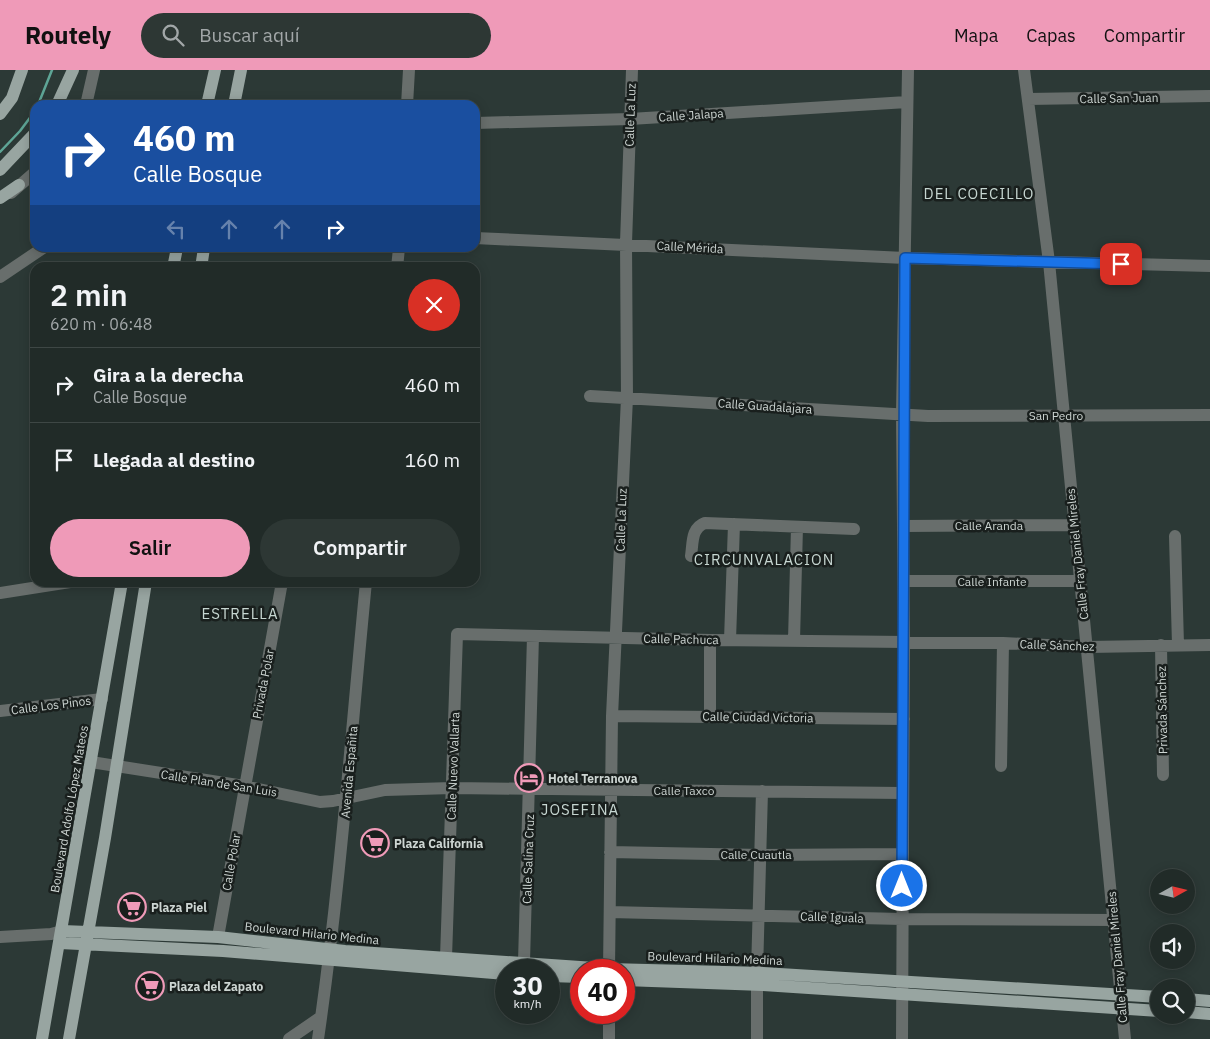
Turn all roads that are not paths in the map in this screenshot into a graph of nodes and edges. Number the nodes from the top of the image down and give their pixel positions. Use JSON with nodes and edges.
{"nodes":[{"id":1,"x":22,"y":70,"type":"edge"},
{"id":2,"x":73,"y":70,"type":"edge"},
{"id":3,"x":94,"y":70,"type":"edge"},
{"id":4,"x":215,"y":70,"type":"edge"},
{"id":5,"x":242,"y":70,"type":"edge"},
{"id":6,"x":409,"y":70,"type":"edge"},
{"id":7,"x":632,"y":70,"type":"edge"},
{"id":8,"x":908,"y":70,"type":"edge"},
{"id":9,"x":1024,"y":70,"type":"edge"},
{"id":10,"x":1210,"y":96,"type":"edge"},
{"id":11,"x":58,"y":100,"type":"edge"},
{"id":12,"x":87,"y":100,"type":"edge"},
{"id":13,"x":208,"y":100,"type":"edge"},
{"id":14,"x":235,"y":100,"type":"edge"},
{"id":15,"x":406,"y":100,"type":"edge"},
{"id":16,"x":1028,"y":100,"type":"junction"},
{"id":17,"x":907,"y":102,"type":"junction"},
{"id":18,"x":0,"y":114,"type":"edge"},
{"id":19,"x":630,"y":119,"type":"junction"},
{"id":20,"x":480,"y":123,"type":"edge"},
{"id":21,"x":30,"y":138,"type":"edge"},
{"id":22,"x":0,"y":170,"type":"edge"},
{"id":23,"x":30,"y":176,"type":"edge"},
{"id":24,"x":19,"y":185,"type":"junction"},
{"id":25,"x":0,"y":198,"type":"edge"},
{"id":26,"x":0,"y":203,"type":"edge"},
{"id":27,"x":480,"y":238,"type":"edge"},
{"id":28,"x":626,"y":243,"type":"junction"},
{"id":29,"x":37,"y":252,"type":"edge"},
{"id":30,"x":905,"y":258,"type":"junction"},
{"id":31,"x":1049,"y":262,"type":"junction"},
{"id":32,"x":1210,"y":266,"type":"edge"},
{"id":33,"x":0,"y":278,"type":"edge"},
{"id":34,"x":590,"y":396,"type":"dead end"},
{"id":35,"x":627,"y":398,"type":"junction"},
{"id":36,"x":902,"y":414,"type":"junction"},
{"id":37,"x":1063,"y":415,"type":"junction"},
{"id":38,"x":1210,"y":415,"type":"edge"},
{"id":39,"x":734,"y":524,"type":"junction"},
{"id":40,"x":1074,"y":525,"type":"junction"},
{"id":41,"x":904,"y":526,"type":"junction"},
{"id":42,"x":797,"y":527,"type":"junction"},
{"id":43,"x":854,"y":529,"type":"dead end"},
{"id":44,"x":1175,"y":536,"type":"dead end"},
{"id":45,"x":691,"y":556,"type":"dead end"},
{"id":46,"x":904,"y":581,"type":"junction"},
{"id":47,"x":1080,"y":581,"type":"junction"},
{"id":48,"x":38,"y":587,"type":"edge"},
{"id":49,"x":121,"y":587,"type":"edge"},
{"id":50,"x":145,"y":587,"type":"edge"},
{"id":51,"x":281,"y":587,"type":"edge"},
{"id":52,"x":366,"y":587,"type":"edge"},
{"id":53,"x":0,"y":593,"type":"edge"},
{"id":54,"x":457,"y":634,"type":"joint"},
{"id":55,"x":533,"y":636,"type":"junction"},
{"id":56,"x":616,"y":638,"type":"junction"},
{"id":57,"x":710,"y":640,"type":"junction"},
{"id":58,"x":730,"y":640,"type":"junction"},
{"id":59,"x":794,"y":640,"type":"junction"},
{"id":60,"x":904,"y":641,"type":"junction"},
{"id":61,"x":1003,"y":643,"type":"junction"},
{"id":62,"x":1161,"y":645,"type":"junction"},
{"id":63,"x":1178,"y":645,"type":"junction"},
{"id":64,"x":1210,"y":645,"type":"edge"},
{"id":65,"x":1088,"y":647,"type":"junction"},
{"id":66,"x":102,"y":699,"type":"junction"},
{"id":67,"x":0,"y":711,"type":"edge"},
{"id":68,"x":612,"y":716,"type":"junction"},
{"id":69,"x":710,"y":716,"type":"junction"},
{"id":70,"x":904,"y":719,"type":"junction"},
{"id":71,"x":91,"y":762,"type":"junction"},
{"id":72,"x":1001,"y":766,"type":"dead end"},
{"id":73,"x":116,"y":767,"type":"junction"},
{"id":74,"x":1163,"y":775,"type":"dead end"},
{"id":75,"x":244,"y":786,"type":"junction"},
{"id":76,"x":452,"y":788,"type":"junction"},
{"id":77,"x":530,"y":788,"type":"junction"},
{"id":78,"x":611,"y":790,"type":"junction"},
{"id":79,"x":762,"y":791,"type":"junction"},
{"id":80,"x":902,"y":793,"type":"junction"},
{"id":81,"x":347,"y":798,"type":"junction"},
{"id":82,"x":610,"y":852,"type":"junction"},
{"id":83,"x":902,"y":854,"type":"junction"},
{"id":84,"x":761,"y":855,"type":"junction"},
{"id":85,"x":610,"y":912,"type":"junction"},
{"id":86,"x":760,"y":914,"type":"junction"},
{"id":87,"x":902,"y":919,"type":"junction"},
{"id":88,"x":1114,"y":920,"type":"junction"},
{"id":89,"x":58,"y":936,"type":"junction"},
{"id":90,"x":0,"y":937,"type":"edge"},
{"id":91,"x":218,"y":937,"type":"junction"},
{"id":92,"x":88,"y":938,"type":"junction"},
{"id":93,"x":329,"y":955,"type":"junction"},
{"id":94,"x":446,"y":958,"type":"junction"},
{"id":95,"x":524,"y":959,"type":"edge"},
{"id":96,"x":609,"y":959,"type":"edge"},
{"id":97,"x":495,"y":961,"type":"edge"},
{"id":98,"x":635,"y":971,"type":"edge"},
{"id":99,"x":495,"y":973,"type":"edge"},
{"id":100,"x":757,"y":978,"type":"junction"},
{"id":101,"x":635,"y":980,"type":"edge"},
{"id":102,"x":902,"y":981,"type":"junction"},
{"id":103,"x":902,"y":995,"type":"junction"},
{"id":104,"x":1120,"y":995,"type":"junction"},
{"id":105,"x":1150,"y":997,"type":"edge"},
{"id":106,"x":1195,"y":1000,"type":"edge"},
{"id":107,"x":1210,"y":1001,"type":"edge"},
{"id":108,"x":1122,"y":1008,"type":"junction"},
{"id":109,"x":1150,"y":1010,"type":"edge"},
{"id":110,"x":1195,"y":1013,"type":"edge"},
{"id":111,"x":1210,"y":1014,"type":"edge"},
{"id":112,"x":321,"y":1017,"type":"junction"},
{"id":113,"x":609,"y":1024,"type":"edge"},
{"id":114,"x":42,"y":1039,"type":"edge"},
{"id":115,"x":69,"y":1039,"type":"edge"},
{"id":116,"x":289,"y":1039,"type":"edge"},
{"id":117,"x":318,"y":1039,"type":"edge"},
{"id":118,"x":609,"y":1039,"type":"edge"},
{"id":119,"x":757,"y":1039,"type":"edge"},
{"id":120,"x":902,"y":1039,"type":"edge"},
{"id":121,"x":1124,"y":1039,"type":"edge"}],
"edges":[{"from":1,"to":18,"type":"main road"},
{"from":2,"to":11,"type":"main road"},
{"from":3,"to":12,"type":"street"},
{"from":4,"to":13,"type":"main road"},
{"from":5,"to":14,"type":"main road"},
{"from":6,"to":15,"type":"street"},
{"from":7,"to":19,"type":"street","name":"Calle La Luz"},
{"from":8,"to":17,"type":"street"},
{"from":9,"to":16,"type":"street","name":"Calle Fray Daniel Mireles"},
{"from":10,"to":16,"type":"street","name":"Calle San Juan"},
{"from":16,"to":31,"type":"street","name":"Calle Fray Daniel Mireles"},
{"from":17,"to":19,"type":"street","name":"Calle Jalapa"},
{"from":17,"to":30,"type":"street"},
{"from":19,"to":20,"type":"street","name":"Calle Jalapa"},
{"from":19,"to":28,"type":"street","name":"Calle La Luz"},
{"from":21,"to":22,"type":"main road"},
{"from":23,"to":24,"type":"street"},
{"from":24,"to":25,"type":"main road"},
{"from":24,"to":26,"type":"street"},
{"from":27,"to":28,"type":"street","name":"Calle Mérida"},
{"from":28,"to":30,"type":"street","name":"Calle Mérida"},
{"from":28,"to":35,"type":"street","name":"Calle La Luz"},
{"from":29,"to":33,"type":"street"},
{"from":30,"to":31,"type":"street","name":"Calle Mérida"},
{"from":30,"to":36,"type":"street"},
{"from":31,"to":32,"type":"street","name":"Calle Mérida"},
{"from":31,"to":37,"type":"street","name":"Calle Fray Daniel Mireles"},
{"from":34,"to":35,"type":"street","name":"Calle Guadalajara"},
{"from":35,"to":36,"type":"street","name":"Calle Guadalajara"},
{"from":35,"to":56,"type":"street","name":"Calle La Luz"},
{"from":36,"to":37,"type":"street","name":"San Pedro"},
{"from":36,"to":41,"type":"street"},
{"from":37,"to":38,"type":"street","name":"San Pedro"},
{"from":37,"to":40,"type":"street","name":"Calle Fray Daniel Mireles"},
{"from":39,"to":42,"type":"street"},
{"from":39,"to":45,"type":"street"},
{"from":39,"to":58,"type":"street"},
{"from":40,"to":41,"type":"street","name":"Calle Aranda"},
{"from":40,"to":47,"type":"street","name":"Calle Fray Daniel Mireles"},
{"from":41,"to":46,"type":"street"},
{"from":42,"to":43,"type":"street"},
{"from":42,"to":59,"type":"street"},
{"from":44,"to":63,"type":"street"},
{"from":46,"to":47,"type":"street","name":"Calle Infante"},
{"from":46,"to":60,"type":"street"},
{"from":47,"to":65,"type":"street","name":"Calle Fray Daniel Mireles"},
{"from":48,"to":53,"type":"street"},
{"from":49,"to":66,"type":"main road","name":"Boulevard Adolfo López Mateos"},
{"from":50,"to":73,"type":"main road"},
{"from":51,"to":75,"type":"street","name":"Privada Polar"},
{"from":52,"to":81,"type":"street","name":"Avenida Españita"},
{"from":54,"to":55,"type":"street","name":"Calle Pachuca"},
{"from":54,"to":76,"type":"street","name":"Calle Nuevo Vallarta"},
{"from":55,"to":56,"type":"street","name":"Calle Pachuca"},
{"from":55,"to":77,"type":"street","name":"Calle Salina Cruz"},
{"from":56,"to":57,"type":"street","name":"Calle Pachuca"},
{"from":56,"to":68,"type":"street","name":"Calle La Luz"},
{"from":57,"to":58,"type":"street","name":"Calle Pachuca"},
{"from":57,"to":69,"type":"street"},
{"from":58,"to":59,"type":"street","name":"Calle Pachuca"},
{"from":59,"to":60,"type":"street","name":"Calle Pachuca"},
{"from":60,"to":61,"type":"street","name":"Calle Sánchez"},
{"from":60,"to":70,"type":"street"},
{"from":61,"to":65,"type":"street","name":"Calle Sánchez"},
{"from":61,"to":72,"type":"street"},
{"from":62,"to":63,"type":"street","name":"Calle Sánchez"},
{"from":62,"to":65,"type":"street","name":"Calle Sánchez"},
{"from":62,"to":74,"type":"street","name":"Privada Sánchez"},
{"from":63,"to":64,"type":"street","name":"Calle Sánchez"},
{"from":65,"to":88,"type":"street","name":"Calle Fray Daniel Mireles"},
{"from":66,"to":67,"type":"street","name":"Calle Los Pinos"},
{"from":66,"to":71,"type":"main road","name":"Boulevard Adolfo López Mateos"},
{"from":68,"to":69,"type":"street","name":"Calle Ciudad Victoria"},
{"from":68,"to":78,"type":"street","name":"Calle La Luz"},
{"from":69,"to":70,"type":"street","name":"Calle Ciudad Victoria"},
{"from":70,"to":80,"type":"street"},
{"from":71,"to":73,"type":"street","name":"Calle Plan de San Luis"},
{"from":71,"to":89,"type":"main road","name":"Boulevard Adolfo López Mateos"},
{"from":73,"to":75,"type":"street","name":"Calle Plan de San Luis"},
{"from":73,"to":92,"type":"main road"},
{"from":75,"to":81,"type":"street","name":"Calle Plan de San Luis"},
{"from":75,"to":91,"type":"street","name":"Calle Polar"},
{"from":76,"to":77,"type":"street","name":"Calle Taxco"},
{"from":76,"to":81,"type":"street","name":"Calle Taxco"},
{"from":76,"to":94,"type":"street","name":"Calle Nuevo Vallarta"},
{"from":77,"to":78,"type":"street","name":"Calle Taxco"},
{"from":77,"to":95,"type":"street","name":"Calle Salina Cruz"},
{"from":78,"to":79,"type":"street","name":"Calle Taxco"},
{"from":78,"to":82,"type":"street","name":"Calle La Luz"},
{"from":79,"to":80,"type":"street","name":"Calle Taxco"},
{"from":79,"to":84,"type":"street"},
{"from":80,"to":83,"type":"street"},
{"from":81,"to":93,"type":"street","name":"Avenida Españita"},
{"from":82,"to":84,"type":"street","name":"Calle Cuautla"},
{"from":82,"to":85,"type":"street","name":"Calle La Luz"},
{"from":83,"to":84,"type":"street","name":"Calle Cuautla"},
{"from":83,"to":87,"type":"street"},
{"from":84,"to":86,"type":"street"},
{"from":85,"to":86,"type":"street","name":"Calle Iguala"},
{"from":85,"to":96,"type":"street","name":"Calle La Luz"},
{"from":86,"to":87,"type":"street","name":"Calle Iguala"},
{"from":86,"to":100,"type":"street"},
{"from":87,"to":88,"type":"street","name":"Calle Iguala"},
{"from":87,"to":102,"type":"street"},
{"from":88,"to":104,"type":"street","name":"Calle Fray Daniel Mireles"},
{"from":89,"to":90,"type":"street"},
{"from":89,"to":92,"type":"main road","name":"Boulevard Hilario Medina"},
{"from":89,"to":114,"type":"main road","name":"Boulevard Adolfo López Mateos"},
{"from":91,"to":92,"type":"main road","name":"Boulevard Hilario Medina"},
{"from":91,"to":93,"type":"main road","name":"Boulevard Hilario Medina"},
{"from":92,"to":93,"type":"main road","name":"Boulevard Hilario Medina"},
{"from":92,"to":115,"type":"main road"},
{"from":93,"to":94,"type":"main road","name":"Boulevard Hilario Medina"},
{"from":93,"to":99,"type":"main road","name":"Boulevard Hilario Medina"},
{"from":93,"to":112,"type":"street","name":"Avenida Españita"},
{"from":94,"to":97,"type":"main road","name":"Boulevard Hilario Medina"},
{"from":98,"to":100,"type":"main road","name":"Boulevard Hilario Medina"},
{"from":100,"to":101,"type":"main road","name":"Boulevard Hilario Medina"},
{"from":100,"to":102,"type":"main road","name":"Boulevard Hilario Medina"},
{"from":100,"to":103,"type":"main road","name":"Boulevard Hilario Medina"},
{"from":100,"to":119,"type":"street"},
{"from":102,"to":103,"type":"street"},
{"from":102,"to":104,"type":"main road","name":"Boulevard Hilario Medina"},
{"from":103,"to":108,"type":"main road","name":"Boulevard Hilario Medina"},
{"from":103,"to":120,"type":"street"},
{"from":104,"to":105,"type":"main road","name":"Boulevard Hilario Medina"},
{"from":104,"to":108,"type":"street","name":"Calle Fray Daniel Mireles"},
{"from":106,"to":107,"type":"main road"},
{"from":108,"to":109,"type":"main road","name":"Boulevard Hilario Medina"},
{"from":108,"to":121,"type":"street","name":"Calle Fray Daniel Mireles"},
{"from":110,"to":111,"type":"main road"},
{"from":112,"to":116,"type":"street"},
{"from":112,"to":117,"type":"street","name":"Avenida Españita"},
{"from":113,"to":118,"type":"street"}]}
